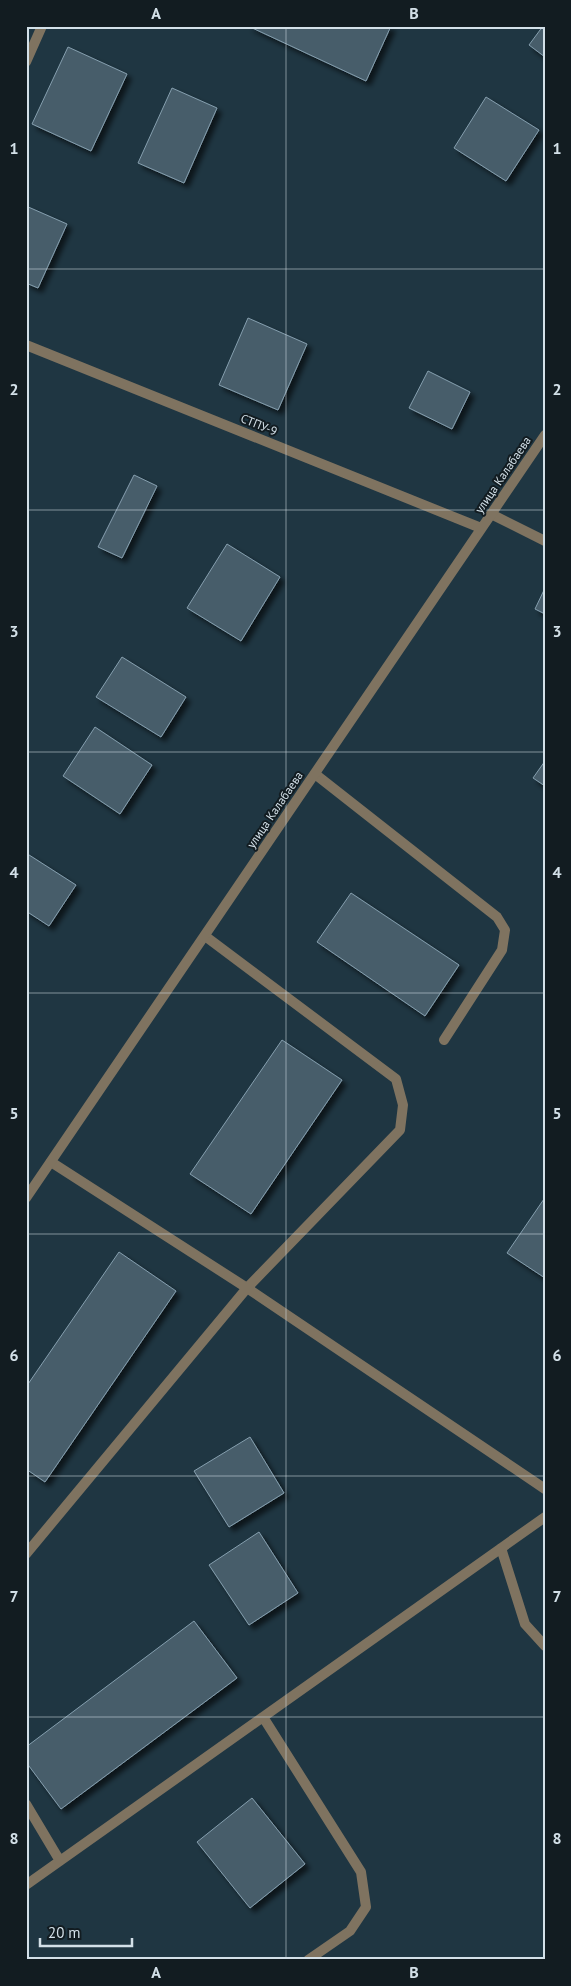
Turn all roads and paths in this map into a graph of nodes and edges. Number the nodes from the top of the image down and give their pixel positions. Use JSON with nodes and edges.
{"nodes":[{"id":1,"x":42,"y":26,"type":"edge"},
{"id":2,"x":26,"y":62,"type":"edge"},
{"id":3,"x":26,"y":345,"type":"edge"},
{"id":4,"x":545,"y":436,"type":"edge"},
{"id":5,"x":491,"y":514,"type":"junction"},
{"id":6,"x":482,"y":528,"type":"junction"},
{"id":7,"x":545,"y":541,"type":"edge"},
{"id":8,"x":315,"y":774,"type":"junction"},
{"id":9,"x":204,"y":936,"type":"junction"},
{"id":10,"x":444,"y":1040,"type":"dead end"},
{"id":11,"x":51,"y":1162,"type":"junction"},
{"id":12,"x":26,"y":1198,"type":"edge"},
{"id":13,"x":247,"y":1288,"type":"junction"},
{"id":14,"x":545,"y":1489,"type":"edge"},
{"id":15,"x":545,"y":1517,"type":"edge"},
{"id":16,"x":501,"y":1548,"type":"junction"},
{"id":17,"x":26,"y":1554,"type":"edge"},
{"id":18,"x":545,"y":1646,"type":"edge"},
{"id":19,"x":264,"y":1717,"type":"junction"},
{"id":20,"x":26,"y":1804,"type":"edge"},
{"id":21,"x":60,"y":1861,"type":"junction"},
{"id":22,"x":26,"y":1885,"type":"edge"},
{"id":23,"x":308,"y":1960,"type":"edge"}],
"edges":[{"from":1,"to":2,"type":"street"},
{"from":3,"to":6,"type":"street","name":"СТПУ-9"},
{"from":4,"to":5,"type":"street","name":"улица Калабаева"},
{"from":5,"to":6,"type":"street","name":"улица Калабаева"},
{"from":5,"to":7,"type":"street"},
{"from":6,"to":8,"type":"street","name":"улица Калабаева"},
{"from":8,"to":9,"type":"street","name":"улица Калабаева"},
{"from":8,"to":10,"type":"street"},
{"from":9,"to":11,"type":"street","name":"улица Калабаева"},
{"from":9,"to":13,"type":"street"},
{"from":11,"to":12,"type":"street","name":"улица Калабаева"},
{"from":11,"to":13,"type":"street"},
{"from":13,"to":14,"type":"street"},
{"from":13,"to":17,"type":"street"},
{"from":15,"to":16,"type":"street"},
{"from":16,"to":18,"type":"street"},
{"from":16,"to":19,"type":"street"},
{"from":19,"to":21,"type":"street"},
{"from":19,"to":23,"type":"street"},
{"from":20,"to":21,"type":"street"},
{"from":21,"to":22,"type":"street"}]}
